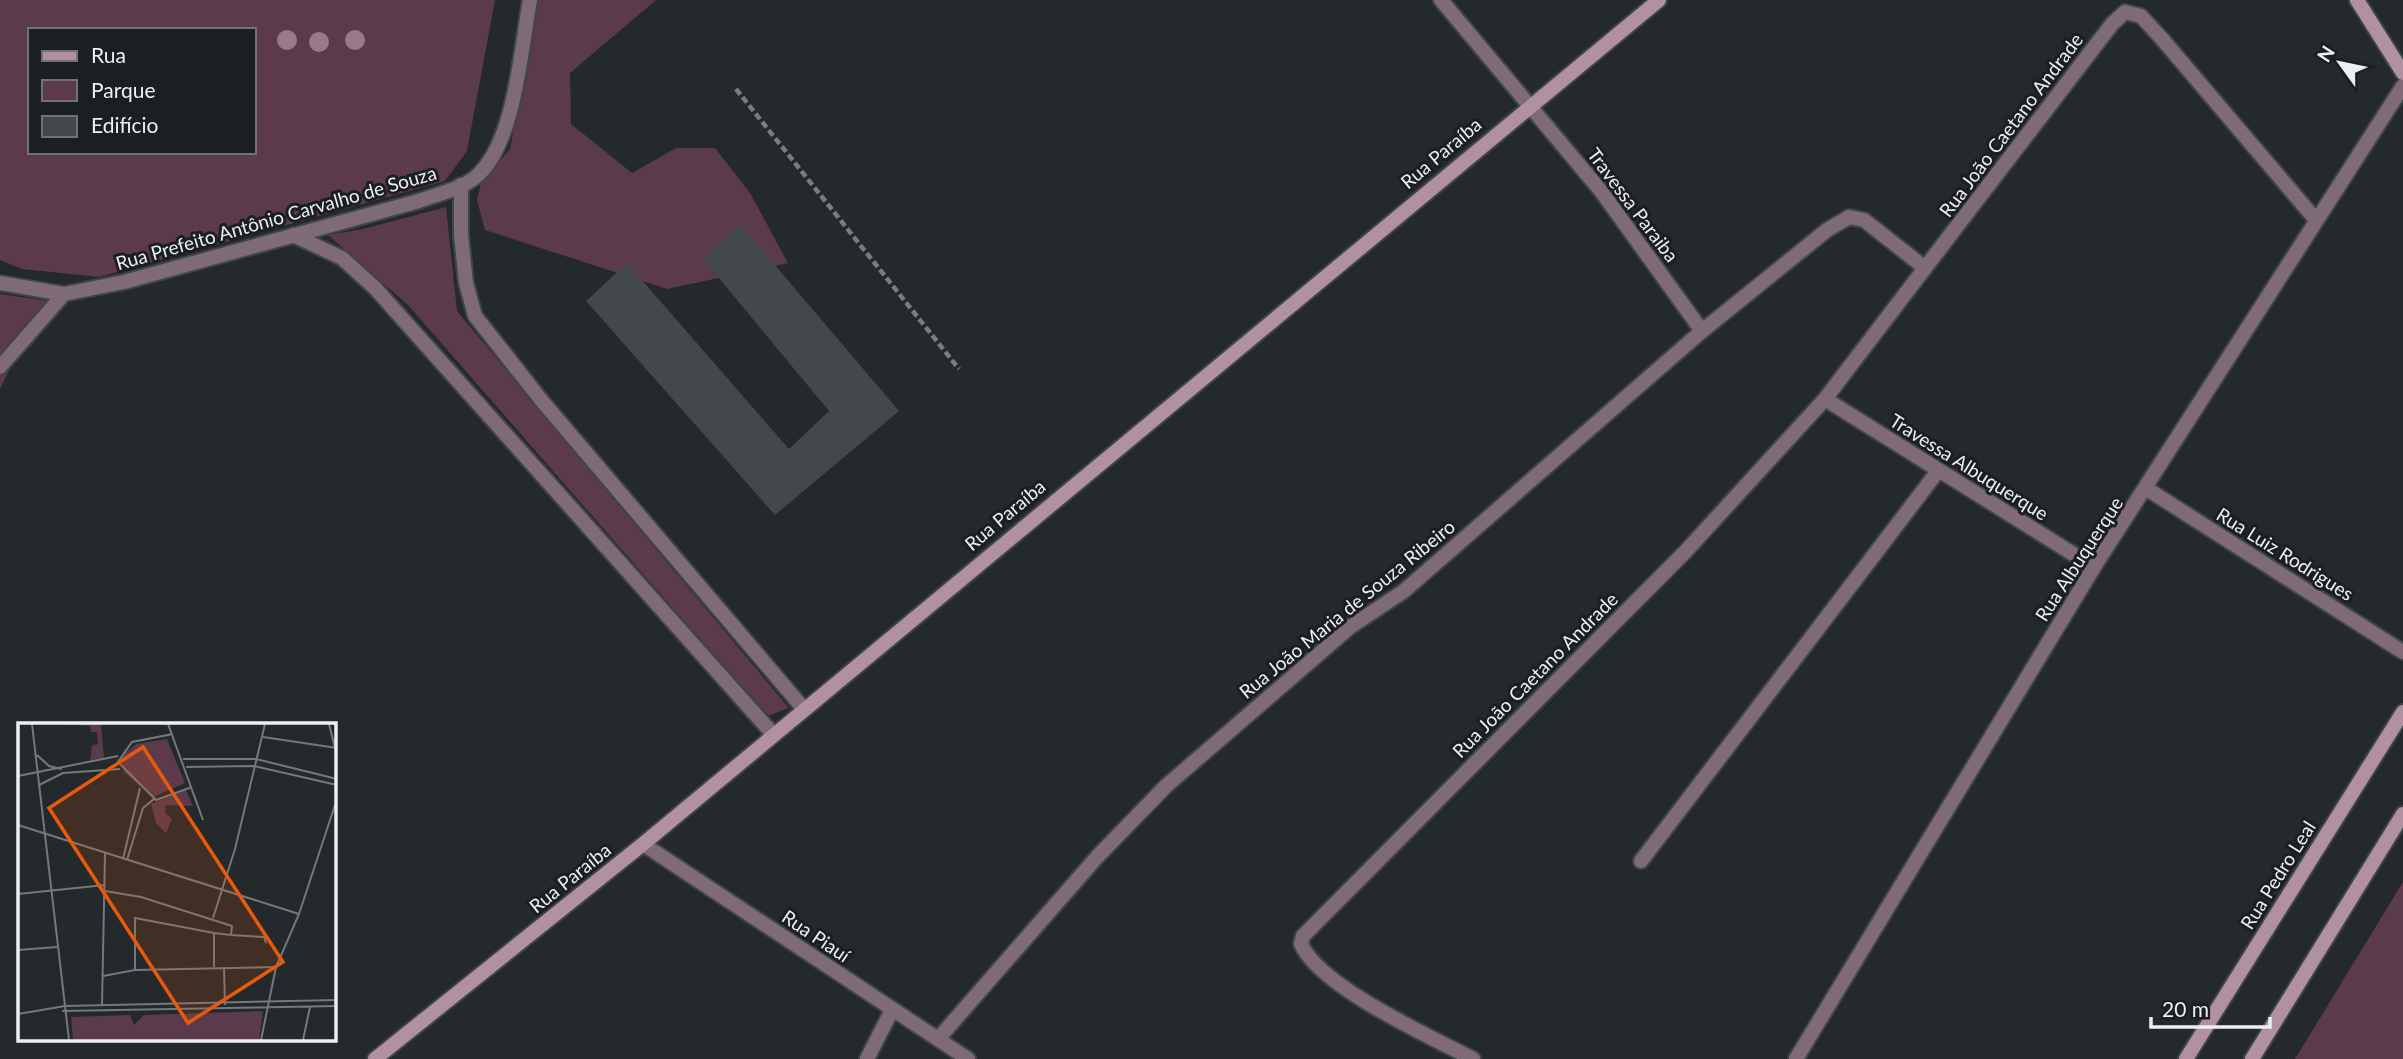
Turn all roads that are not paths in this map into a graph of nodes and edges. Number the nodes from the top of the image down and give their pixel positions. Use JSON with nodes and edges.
{"nodes":[{"id":1,"x":530,"y":0,"type":"edge"},
{"id":2,"x":1441,"y":0,"type":"edge"},
{"id":3,"x":1659,"y":0,"type":"edge"},
{"id":4,"x":2357,"y":0,"type":"edge"},
{"id":5,"x":2403,"y":73,"type":"edge"},
{"id":6,"x":2403,"y":86,"type":"edge"},
{"id":7,"x":1530,"y":105,"type":"junction"},
{"id":8,"x":461,"y":185,"type":"junction"},
{"id":9,"x":2316,"y":220,"type":"junction"},
{"id":10,"x":293,"y":235,"type":"junction"},
{"id":11,"x":1925,"y":268,"type":"junction"},
{"id":12,"x":0,"y":283,"type":"edge"},
{"id":13,"x":64,"y":294,"type":"junction"},
{"id":14,"x":1702,"y":331,"type":"junction"},
{"id":15,"x":0,"y":367,"type":"edge"},
{"id":16,"x":1825,"y":399,"type":"junction"},
{"id":17,"x":1938,"y":471,"type":"junction"},
{"id":18,"x":2147,"y":489,"type":"junction"},
{"id":19,"x":2094,"y":567,"type":"junction"},
{"id":20,"x":2403,"y":652,"type":"edge"},
{"id":21,"x":803,"y":708,"type":"junction"},
{"id":22,"x":2403,"y":712,"type":"edge"},
{"id":23,"x":773,"y":734,"type":"junction"},
{"id":24,"x":2403,"y":814,"type":"edge"},
{"id":25,"x":643,"y":844,"type":"junction"},
{"id":26,"x":1641,"y":861,"type":"dead end"},
{"id":27,"x":892,"y":1010,"type":"junction"},
{"id":28,"x":938,"y":1039,"type":"junction"},
{"id":29,"x":375,"y":1059,"type":"edge"},
{"id":30,"x":867,"y":1059,"type":"edge"},
{"id":31,"x":968,"y":1059,"type":"edge"},
{"id":32,"x":1472,"y":1059,"type":"edge"},
{"id":33,"x":1796,"y":1059,"type":"edge"},
{"id":34,"x":2186,"y":1059,"type":"edge"},
{"id":35,"x":2252,"y":1059,"type":"edge"}],
"edges":[{"from":1,"to":8,"type":"street","name":"Rua Prefeito Antônio Carvalho de Souza"},
{"from":2,"to":7,"type":"street","name":"Travessa Paraiba"},
{"from":3,"to":7,"type":"street","name":"Rua Paraíba"},
{"from":4,"to":5,"type":"street"},
{"from":6,"to":9,"type":"street","name":"Rua Albuquerque"},
{"from":7,"to":14,"type":"street","name":"Travessa Paraiba"},
{"from":7,"to":21,"type":"street","name":"Rua Paraíba"},
{"from":8,"to":10,"type":"street","name":"Rua Prefeito Antônio Carvalho de Souza"},
{"from":8,"to":21,"type":"street"},
{"from":9,"to":11,"type":"street","name":"Rua João Caetano Andrade"},
{"from":9,"to":18,"type":"street","name":"Rua Albuquerque"},
{"from":10,"to":13,"type":"street","name":"Rua Prefeito Antônio Carvalho de Souza"},
{"from":10,"to":23,"type":"street"},
{"from":11,"to":14,"type":"street","name":"Rua João Maria de Souza Ribeiro"},
{"from":11,"to":16,"type":"street","name":"Rua João Caetano Andrade"},
{"from":12,"to":13,"type":"street","name":"Rua Prefeito Antônio Carvalho de Souza"},
{"from":13,"to":15,"type":"street"},
{"from":14,"to":28,"type":"street","name":"Rua João Maria de Souza Ribeiro"},
{"from":16,"to":17,"type":"street","name":"Travessa Albuquerque"},
{"from":16,"to":32,"type":"street","name":"Rua João Caetano Andrade"},
{"from":17,"to":19,"type":"street","name":"Travessa Albuquerque"},
{"from":17,"to":26,"type":"street"},
{"from":18,"to":19,"type":"street","name":"Rua Albuquerque"},
{"from":18,"to":20,"type":"street","name":"Rua Luiz Rodrigues"},
{"from":19,"to":33,"type":"street","name":"Rua Albuquerque"},
{"from":21,"to":23,"type":"street","name":"Rua Paraíba"},
{"from":22,"to":34,"type":"street","name":"Rua Pedro Leal"},
{"from":23,"to":25,"type":"street","name":"Rua Paraíba"},
{"from":24,"to":35,"type":"street"},
{"from":25,"to":27,"type":"street","name":"Rua Piauí"},
{"from":25,"to":29,"type":"street","name":"Rua Paraíba"},
{"from":27,"to":28,"type":"street","name":"Rua Piauí"},
{"from":27,"to":30,"type":"street"},
{"from":28,"to":31,"type":"street","name":"Rua Piauí"}]}
